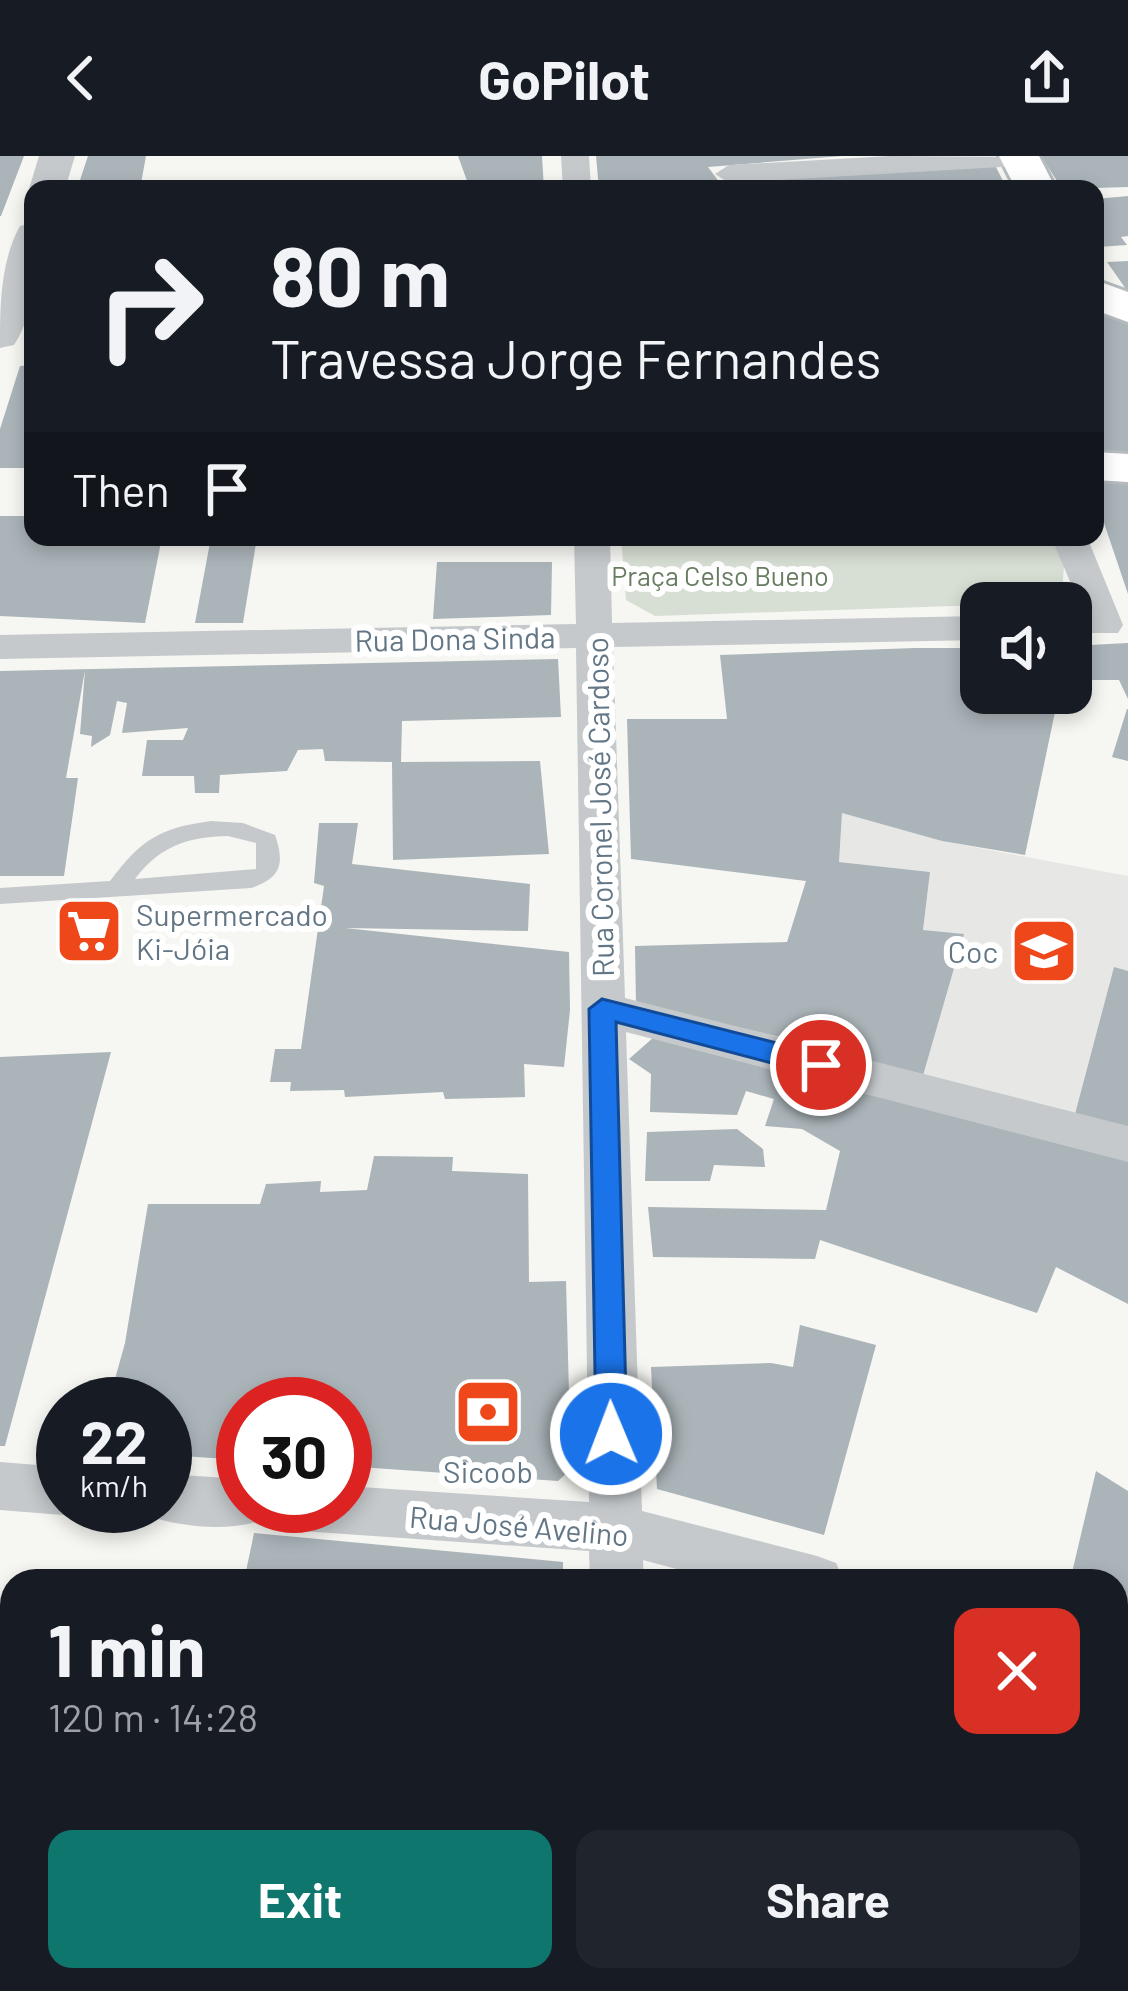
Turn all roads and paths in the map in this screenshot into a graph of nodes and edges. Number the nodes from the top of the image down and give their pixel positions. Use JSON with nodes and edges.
{"nodes":[{"id":1,"x":1019,"y":157,"type":"edge"},
{"id":2,"x":729,"y":174,"type":"dead end"},
{"id":3,"x":24,"y":258,"type":"edge"},
{"id":4,"x":3,"y":317,"type":"edge"},
{"id":5,"x":592,"y":546,"type":"edge"},
{"id":6,"x":1072,"y":546,"type":"edge"},
{"id":7,"x":1101,"y":627,"type":"edge"},
{"id":8,"x":960,"y":628,"type":"edge"},
{"id":9,"x":596,"y":635,"type":"junction"},
{"id":10,"x":0,"y":646,"type":"edge"},
{"id":11,"x":115,"y":890,"type":"junction"},
{"id":12,"x":0,"y":896,"type":"edge"},
{"id":13,"x":602,"y":1009,"type":"junction"},
{"id":14,"x":1128,"y":1144,"type":"edge"},
{"id":15,"x":0,"y":1486,"type":"edge"},
{"id":16,"x":36,"y":1489,"type":"edge"},
{"id":17,"x":372,"y":1512,"type":"edge"},
{"id":18,"x":614,"y":1528,"type":"junction"},
{"id":19,"x":616,"y":1569,"type":"edge"},
{"id":20,"x":771,"y":1569,"type":"edge"}],
"edges":[{"from":1,"to":2,"type":"street"},
{"from":3,"to":4,"type":"street"},
{"from":5,"to":9,"type":"street","name":"Rua Coronel José Cardoso"},
{"from":6,"to":7,"type":"street"},
{"from":8,"to":9,"type":"street","name":"Rua Dona Sinda"},
{"from":9,"to":10,"type":"street","name":"Rua Dona Sinda"},
{"from":9,"to":13,"type":"street","name":"Rua Coronel José Cardoso"},
{"from":11,"to":11,"type":"lane"},
{"from":11,"to":12,"type":"lane"},
{"from":13,"to":14,"type":"street"},
{"from":13,"to":18,"type":"street","name":"Rua Coronel José Cardoso"},
{"from":15,"to":16,"type":"street"},
{"from":17,"to":18,"type":"street","name":"Rua José Avelino"},
{"from":18,"to":19,"type":"street","name":"Rua Coronel José Cardoso"},
{"from":18,"to":20,"type":"street","name":"Rua José Avelino"}]}
